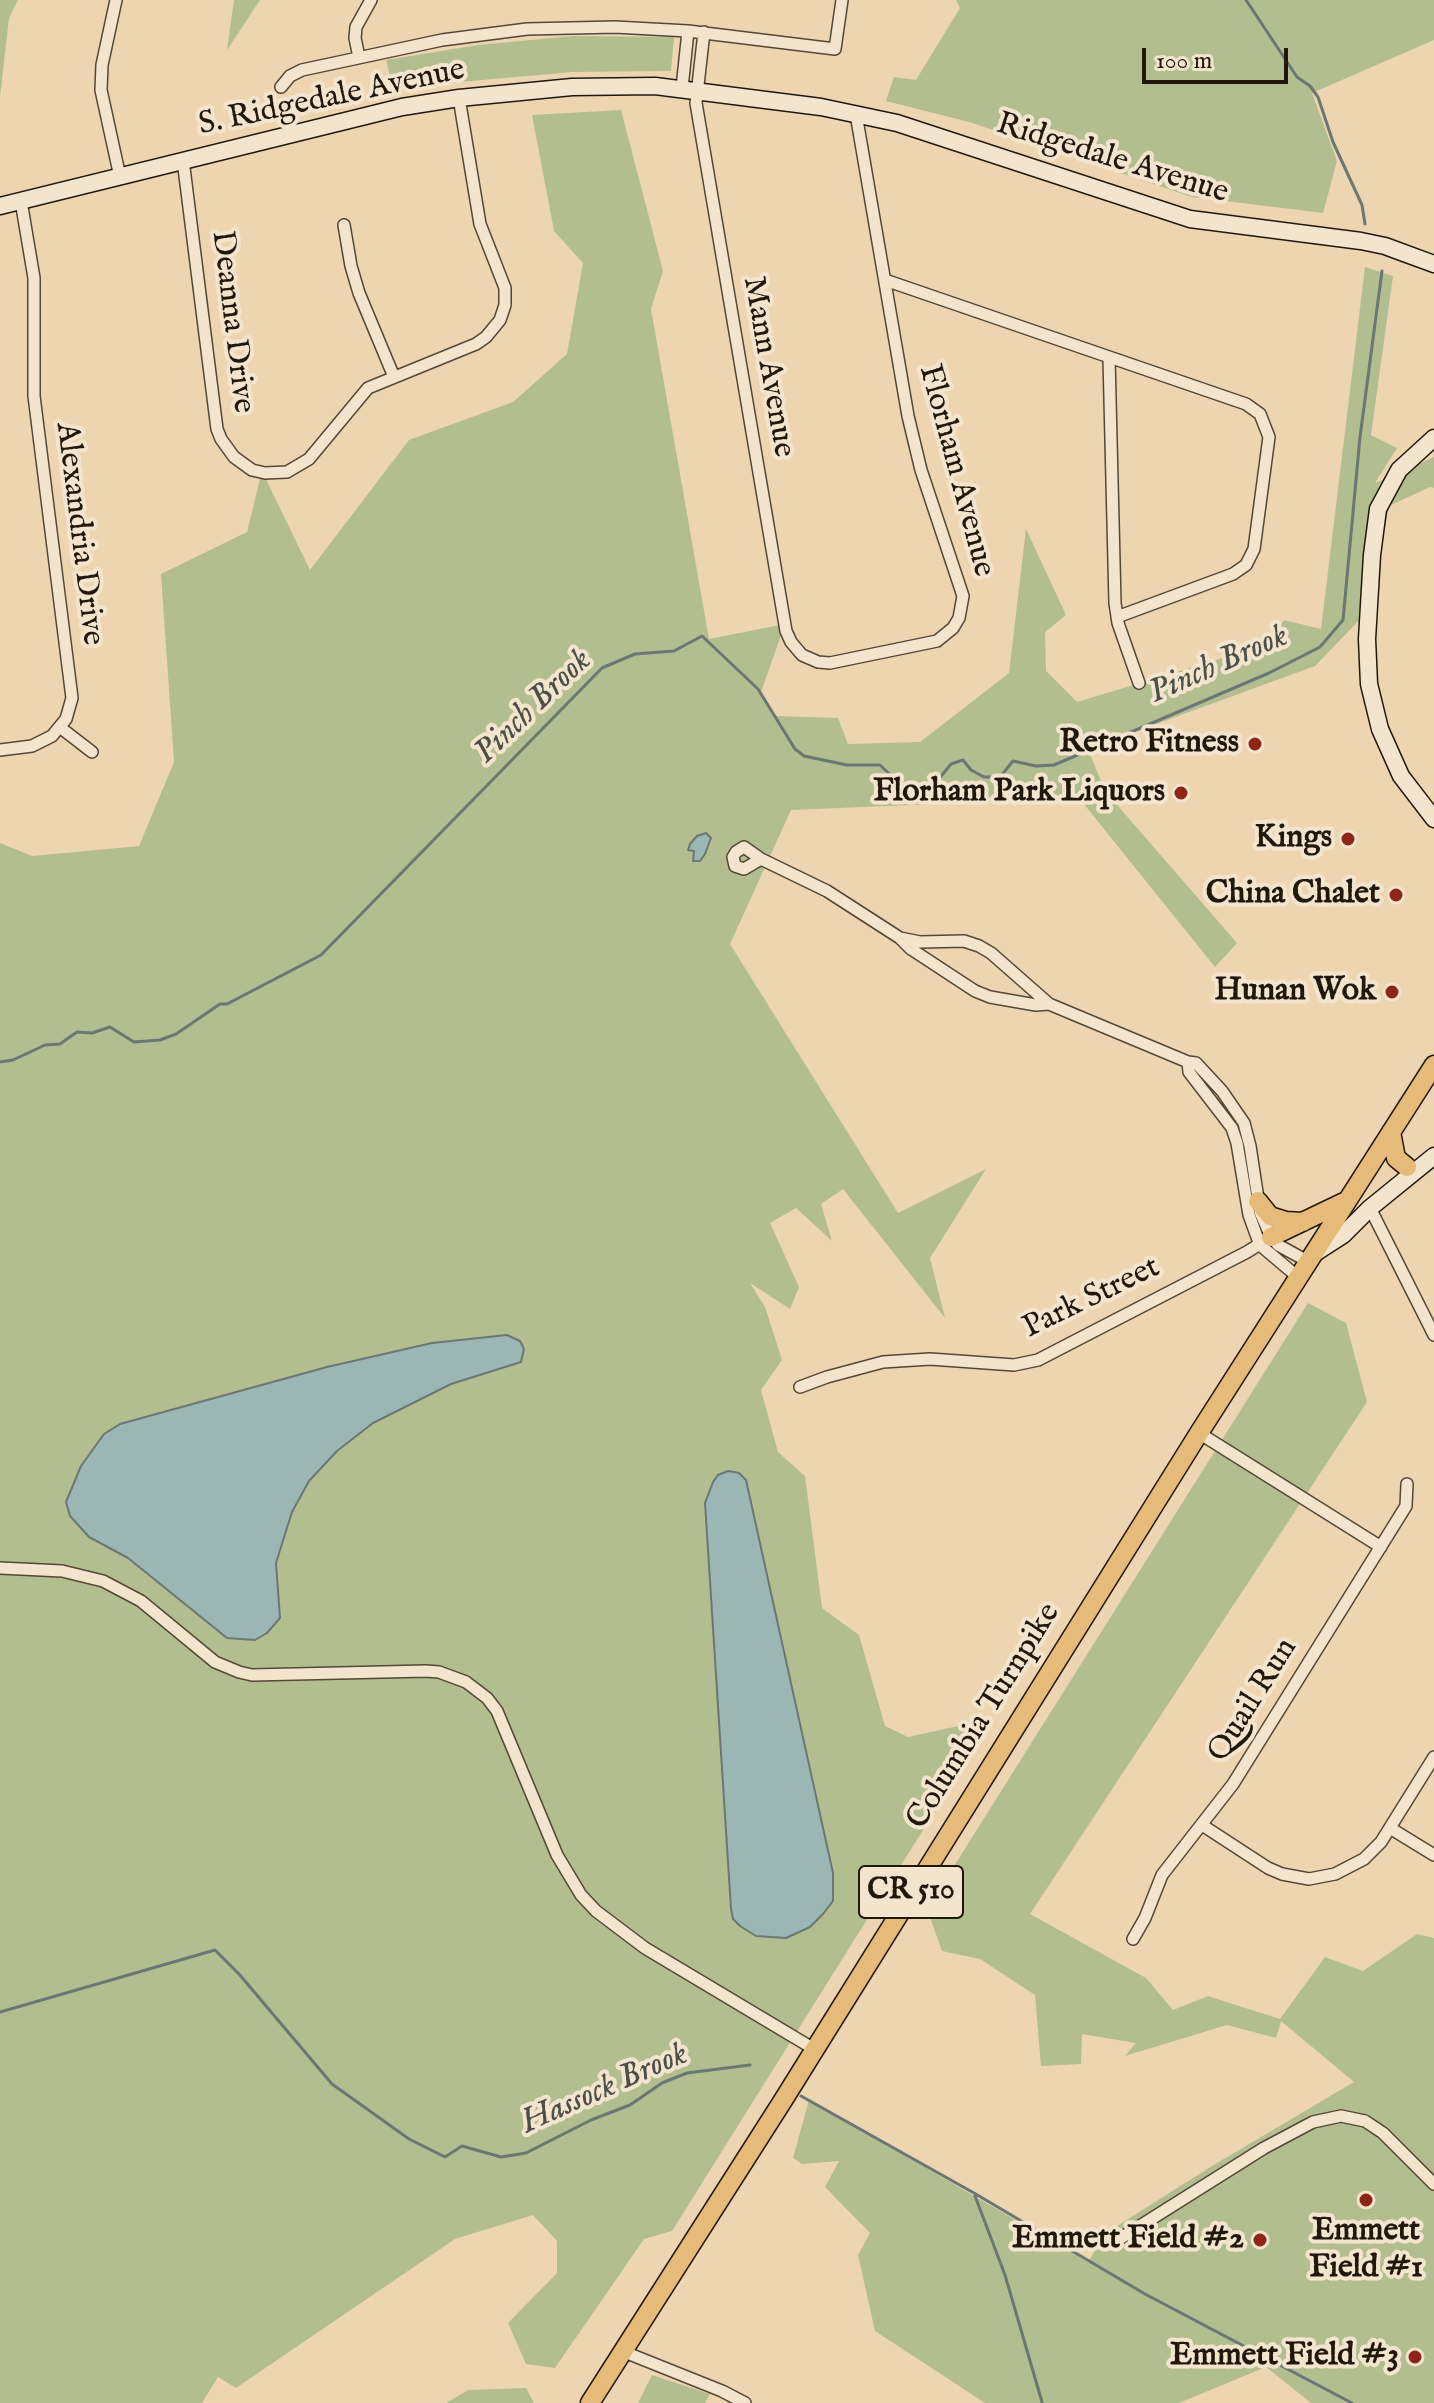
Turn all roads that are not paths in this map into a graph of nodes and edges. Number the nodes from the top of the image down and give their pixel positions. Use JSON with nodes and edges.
{"nodes":[{"id":1,"x":116,"y":0,"type":"edge"},
{"id":2,"x":371,"y":0,"type":"edge"},
{"id":3,"x":842,"y":0,"type":"edge"},
{"id":4,"x":688,"y":31,"type":"junction"},
{"id":5,"x":704,"y":32,"type":"junction"},
{"id":6,"x":359,"y":57,"type":"junction"},
{"id":7,"x":281,"y":87,"type":"dead end"},
{"id":8,"x":690,"y":89,"type":"junction"},
{"id":9,"x":459,"y":98,"type":"junction"},
{"id":10,"x":856,"y":114,"type":"junction"},
{"id":11,"x":916,"y":129,"type":"joint"},
{"id":12,"x":183,"y":160,"type":"junction"},
{"id":13,"x":120,"y":177,"type":"junction"},
{"id":14,"x":21,"y":201,"type":"junction"},
{"id":15,"x":0,"y":206,"type":"edge"},
{"id":16,"x":344,"y":225,"type":"dead end"},
{"id":17,"x":1434,"y":264,"type":"edge"},
{"id":18,"x":885,"y":280,"type":"junction"},
{"id":19,"x":1109,"y":358,"type":"junction"},
{"id":20,"x":394,"y":377,"type":"junction"},
{"id":21,"x":1434,"y":438,"type":"edge"},
{"id":22,"x":1117,"y":617,"type":"junction"},
{"id":23,"x":797,"y":650,"type":"joint"},
{"id":24,"x":1139,"y":683,"type":"dead end"},
{"id":25,"x":61,"y":728,"type":"junction"},
{"id":26,"x":0,"y":750,"type":"edge"},
{"id":27,"x":92,"y":752,"type":"dead end"},
{"id":28,"x":1434,"y":819,"type":"edge"},
{"id":29,"x":761,"y":859,"type":"dead end"},
{"id":30,"x":900,"y":938,"type":"junction"},
{"id":31,"x":1049,"y":1004,"type":"junction"},
{"id":32,"x":1188,"y":1062,"type":"junction"},
{"id":33,"x":1434,"y":1065,"type":"edge"},
{"id":34,"x":1391,"y":1132,"type":"junction"},
{"id":35,"x":1422,"y":1161,"type":"edge"},
{"id":36,"x":1258,"y":1201,"type":"junction"},
{"id":37,"x":1346,"y":1201,"type":"junction"},
{"id":38,"x":1370,"y":1208,"type":"junction"},
{"id":39,"x":1306,"y":1222,"type":"junction"},
{"id":40,"x":1266,"y":1241,"type":"junction"},
{"id":41,"x":1307,"y":1265,"type":"junction"},
{"id":42,"x":1434,"y":1335,"type":"edge"},
{"id":43,"x":800,"y":1387,"type":"dead end"},
{"id":44,"x":1199,"y":1433,"type":"junction"},
{"id":45,"x":1407,"y":1484,"type":"dead end"},
{"id":46,"x":1381,"y":1547,"type":"junction"},
{"id":47,"x":0,"y":1568,"type":"edge"},
{"id":48,"x":1434,"y":1757,"type":"edge"},
{"id":49,"x":1202,"y":1825,"type":"junction"},
{"id":50,"x":1390,"y":1828,"type":"junction"},
{"id":51,"x":1434,"y":1855,"type":"edge"},
{"id":52,"x":1133,"y":1939,"type":"dead end"},
{"id":53,"x":814,"y":2049,"type":"junction"},
{"id":54,"x":1434,"y":2184,"type":"edge"},
{"id":55,"x":1113,"y":2243,"type":"dead end"},
{"id":56,"x":622,"y":2351,"type":"junction"},
{"id":57,"x":590,"y":2403,"type":"edge"},
{"id":58,"x":745,"y":2403,"type":"edge"}],
"edges":[{"from":1,"to":13,"type":"street"},
{"from":2,"to":6,"type":"street"},
{"from":3,"to":5,"type":"street"},
{"from":4,"to":5,"type":"street"},
{"from":4,"to":6,"type":"street"},
{"from":4,"to":8,"type":"street"},
{"from":5,"to":8,"type":"street"},
{"from":6,"to":7,"type":"street"},
{"from":8,"to":9,"type":"main road","name":"S. Ridgedale Avenue"},
{"from":8,"to":10,"type":"main road","name":"S. Ridgedale Avenue"},
{"from":8,"to":23,"type":"street","name":"Mann Avenue"},
{"from":9,"to":12,"type":"main road","name":"S. Ridgedale Avenue"},
{"from":9,"to":20,"type":"street","name":"Deanna Drive"},
{"from":10,"to":11,"type":"main road","name":"S. Ridgedale Avenue"},
{"from":10,"to":18,"type":"street","name":"Florham Avenue"},
{"from":11,"to":17,"type":"main road","name":"Ridgedale Avenue"},
{"from":12,"to":13,"type":"main road","name":"S. Ridgedale Avenue"},
{"from":12,"to":20,"type":"street","name":"Deanna Drive"},
{"from":13,"to":14,"type":"main road","name":"S. Ridgedale Avenue"},
{"from":14,"to":15,"type":"main road","name":"S. Ridgedale Avenue"},
{"from":14,"to":25,"type":"street","name":"Alexandria Drive"},
{"from":16,"to":20,"type":"street"},
{"from":18,"to":19,"type":"street"},
{"from":18,"to":23,"type":"street","name":"Florham Avenue"},
{"from":19,"to":22,"type":"street"},
{"from":19,"to":22,"type":"street"},
{"from":21,"to":28,"type":"main road"},
{"from":22,"to":24,"type":"street"},
{"from":25,"to":26,"type":"street"},
{"from":25,"to":27,"type":"street"},
{"from":29,"to":30,"type":"street"},
{"from":30,"to":31,"type":"street"},
{"from":30,"to":31,"type":"street"},
{"from":31,"to":32,"type":"street"},
{"from":32,"to":36,"type":"street"},
{"from":32,"to":40,"type":"street"},
{"from":33,"to":34,"type":"main road","name":"Columbia Turnpike","number":"CR 510"},
{"from":34,"to":35,"type":"main road"},
{"from":34,"to":37,"type":"main road","name":"Columbia Turnpike","number":"CR 510"},
{"from":35,"to":38,"type":"main road"},
{"from":36,"to":39,"type":"main road"},
{"from":36,"to":40,"type":"street"},
{"from":37,"to":39,"type":"main road"},
{"from":37,"to":41,"type":"main road","name":"Columbia Turnpike","number":"CR 510"},
{"from":38,"to":41,"type":"main road"},
{"from":38,"to":42,"type":"street"},
{"from":39,"to":40,"type":"main road"},
{"from":40,"to":41,"type":"street"},
{"from":40,"to":41,"type":"street"},
{"from":40,"to":43,"type":"street","name":"Park Street"},
{"from":41,"to":44,"type":"main road","name":"Columbia Turnpike","number":"CR 510"},
{"from":44,"to":46,"type":"street"},
{"from":44,"to":53,"type":"main road","name":"Columbia Turnpike","number":"CR 510"},
{"from":45,"to":46,"type":"street","name":"Quail Run"},
{"from":46,"to":49,"type":"street","name":"Quail Run"},
{"from":47,"to":53,"type":"street"},
{"from":48,"to":50,"type":"street"},
{"from":49,"to":50,"type":"street"},
{"from":49,"to":52,"type":"street","name":"Quail Run"},
{"from":50,"to":51,"type":"street"},
{"from":53,"to":56,"type":"main road","name":"Columbia Turnpike","number":"CR 510"},
{"from":54,"to":55,"type":"street"},
{"from":56,"to":57,"type":"main road","name":"Columbia Turnpike","number":"CR 510"},
{"from":56,"to":58,"type":"street"}]}
